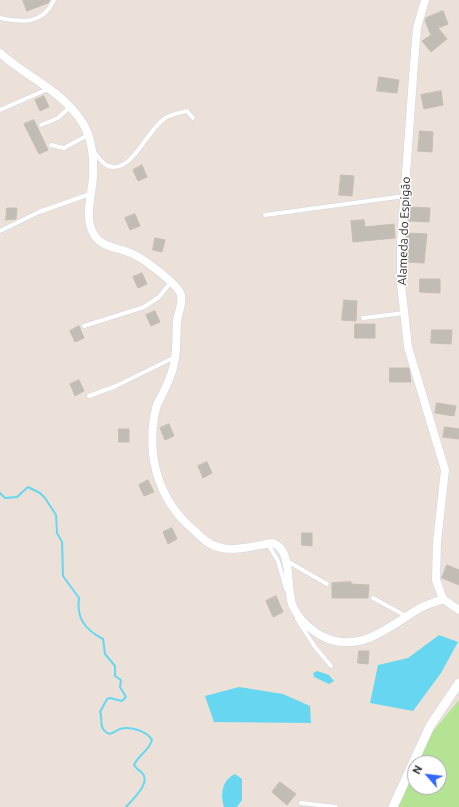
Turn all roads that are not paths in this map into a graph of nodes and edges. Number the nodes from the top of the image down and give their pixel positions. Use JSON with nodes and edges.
{"nodes":[{"id":1,"x":54,"y":0,"type":"edge"},
{"id":2,"x":425,"y":0,"type":"edge"},
{"id":3,"x":0,"y":18,"type":"edge"},
{"id":4,"x":0,"y":53,"type":"edge"},
{"id":5,"x":48,"y":89,"type":"junction"},
{"id":6,"x":70,"y":107,"type":"junction"},
{"id":7,"x":0,"y":110,"type":"edge"},
{"id":8,"x":193,"y":118,"type":"dead end"},
{"id":9,"x":41,"y":125,"type":"dead end"},
{"id":10,"x":88,"y":135,"type":"junction"},
{"id":11,"x":51,"y":145,"type":"dead end"},
{"id":12,"x":92,"y":149,"type":"junction"},
{"id":13,"x":91,"y":193,"type":"junction"},
{"id":14,"x":404,"y":196,"type":"junction"},
{"id":15,"x":265,"y":215,"type":"dead end"},
{"id":16,"x":0,"y":231,"type":"edge"},
{"id":17,"x":172,"y":282,"type":"junction"},
{"id":18,"x":404,"y":313,"type":"junction"},
{"id":19,"x":363,"y":318,"type":"dead end"},
{"id":20,"x":84,"y":326,"type":"dead end"},
{"id":21,"x":176,"y":357,"type":"junction"},
{"id":22,"x":89,"y":396,"type":"dead end"},
{"id":23,"x":267,"y":543,"type":"junction"},
{"id":24,"x":286,"y":561,"type":"junction"},
{"id":25,"x":327,"y":584,"type":"dead end"},
{"id":26,"x":373,"y":598,"type":"dead end"},
{"id":27,"x":443,"y":599,"type":"junction"},
{"id":28,"x":459,"y":610,"type":"edge"},
{"id":29,"x":408,"y":617,"type":"junction"},
{"id":30,"x":331,"y":666,"type":"dead end"},
{"id":31,"x":459,"y":683,"type":"edge"},
{"id":32,"x":301,"y":803,"type":"dead end"},
{"id":33,"x":336,"y":807,"type":"edge"},
{"id":34,"x":393,"y":807,"type":"edge"}],
"edges":[{"from":1,"to":3,"type":"lane"},
{"from":2,"to":14,"type":"street","name":"Alameda do Espigão"},
{"from":4,"to":5,"type":"street"},
{"from":5,"to":6,"type":"street"},
{"from":5,"to":7,"type":"lane"},
{"from":6,"to":9,"type":"lane"},
{"from":6,"to":10,"type":"street"},
{"from":8,"to":12,"type":"lane"},
{"from":10,"to":11,"type":"lane"},
{"from":10,"to":12,"type":"street"},
{"from":12,"to":13,"type":"street"},
{"from":13,"to":16,"type":"lane"},
{"from":13,"to":17,"type":"street"},
{"from":14,"to":15,"type":"lane"},
{"from":14,"to":18,"type":"street","name":"Alameda do Espigão"},
{"from":17,"to":20,"type":"lane"},
{"from":17,"to":21,"type":"street"},
{"from":18,"to":19,"type":"lane"},
{"from":18,"to":27,"type":"street","name":"Alameda do Espigão"},
{"from":21,"to":22,"type":"lane"},
{"from":21,"to":23,"type":"street"},
{"from":23,"to":24,"type":"street"},
{"from":23,"to":30,"type":"lane"},
{"from":24,"to":25,"type":"lane"},
{"from":24,"to":29,"type":"street"},
{"from":26,"to":29,"type":"lane"},
{"from":27,"to":28,"type":"street"},
{"from":27,"to":29,"type":"street"},
{"from":31,"to":34,"type":"street"},
{"from":32,"to":33,"type":"lane"}]}
